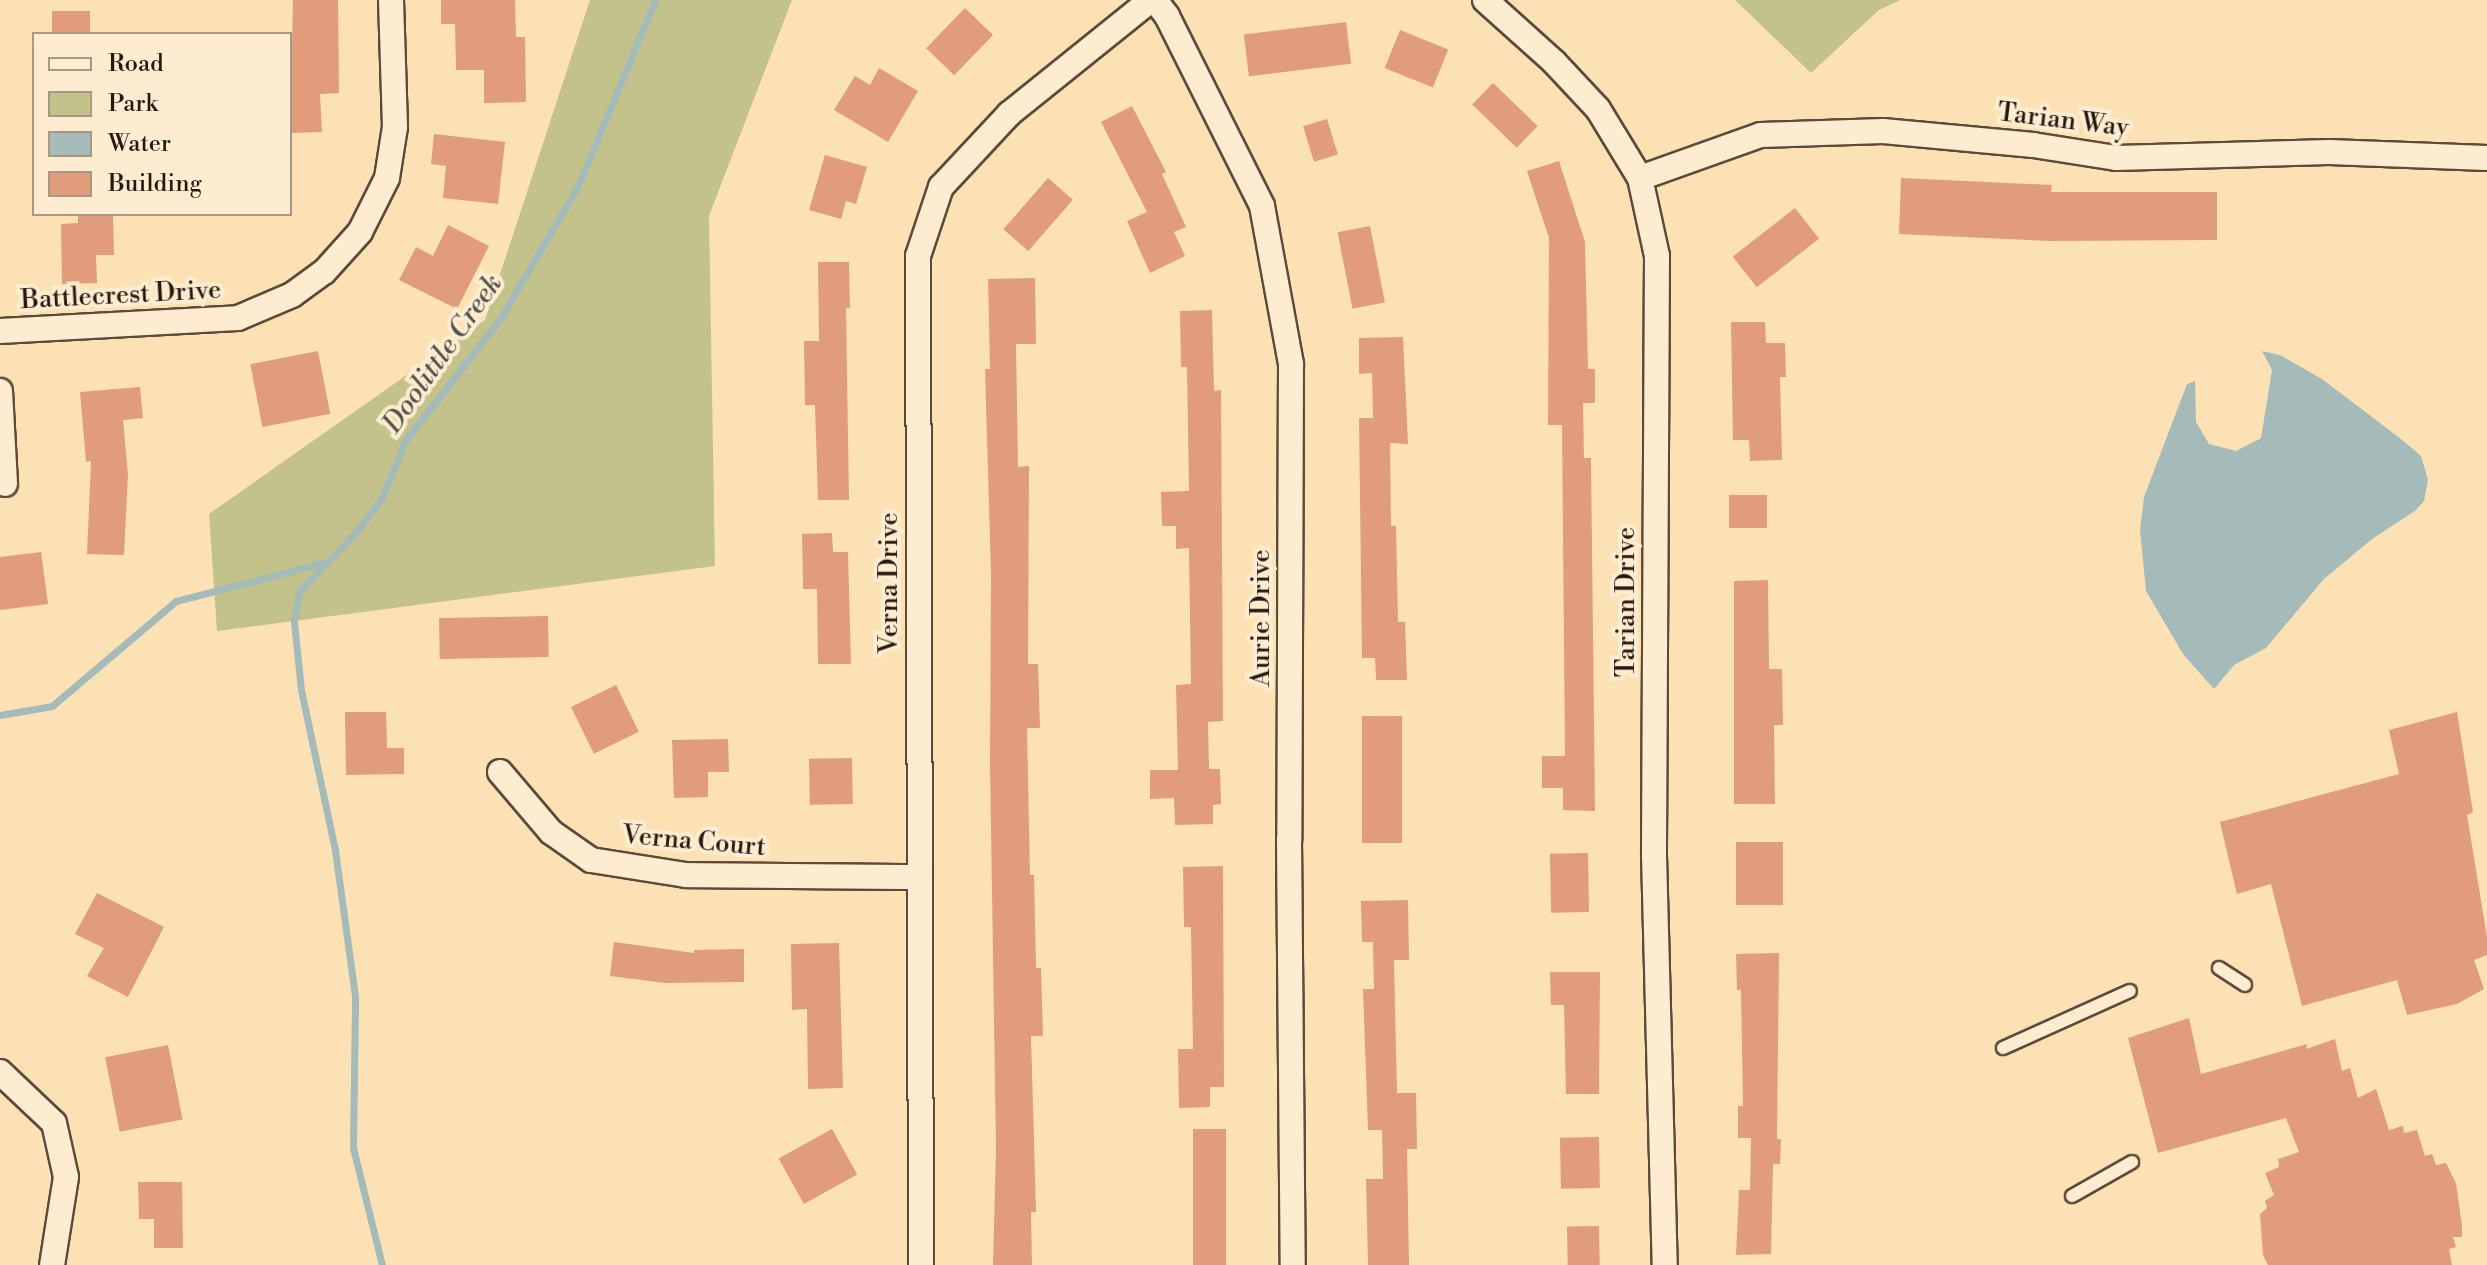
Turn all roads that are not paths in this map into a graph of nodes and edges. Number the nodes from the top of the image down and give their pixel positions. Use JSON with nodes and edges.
{"nodes":[{"id":1,"x":391,"y":0,"type":"edge"},
{"id":2,"x":1153,"y":0,"type":"edge"},
{"id":3,"x":1485,"y":0,"type":"edge"},
{"id":4,"x":2487,"y":158,"type":"edge"},
{"id":5,"x":1640,"y":178,"type":"junction"},
{"id":6,"x":0,"y":331,"type":"edge"},
{"id":7,"x":0,"y":391,"type":"edge"},
{"id":8,"x":5,"y":484,"type":"dead end"},
{"id":9,"x":500,"y":772,"type":"dead end"},
{"id":10,"x":920,"y":877,"type":"junction"},
{"id":11,"x":2219,"y":968,"type":"dead end"},
{"id":12,"x":2245,"y":985,"type":"dead end"},
{"id":13,"x":2130,"y":991,"type":"dead end"},
{"id":14,"x":2003,"y":1048,"type":"dead end"},
{"id":15,"x":0,"y":1072,"type":"edge"},
{"id":16,"x":2132,"y":1162,"type":"dead end"},
{"id":17,"x":2072,"y":1196,"type":"dead end"},
{"id":18,"x":52,"y":1265,"type":"edge"},
{"id":19,"x":921,"y":1265,"type":"edge"},
{"id":20,"x":1293,"y":1265,"type":"edge"},
{"id":21,"x":1665,"y":1265,"type":"edge"}],
"edges":[{"from":1,"to":6,"type":"street","name":"Battlecrest Drive"},
{"from":2,"to":10,"type":"street","name":"Verna Drive"},
{"from":2,"to":20,"type":"street","name":"Aurie Drive"},
{"from":3,"to":5,"type":"street","name":"Tarian Drive"},
{"from":4,"to":5,"type":"street","name":"Tarian Way"},
{"from":5,"to":21,"type":"street","name":"Tarian Drive"},
{"from":7,"to":8,"type":"street"},
{"from":9,"to":10,"type":"street","name":"Verna Court"},
{"from":10,"to":19,"type":"street","name":"Verna Drive"},
{"from":11,"to":12,"type":"lane"},
{"from":13,"to":14,"type":"lane"},
{"from":15,"to":18,"type":"street"},
{"from":16,"to":17,"type":"lane"}]}
